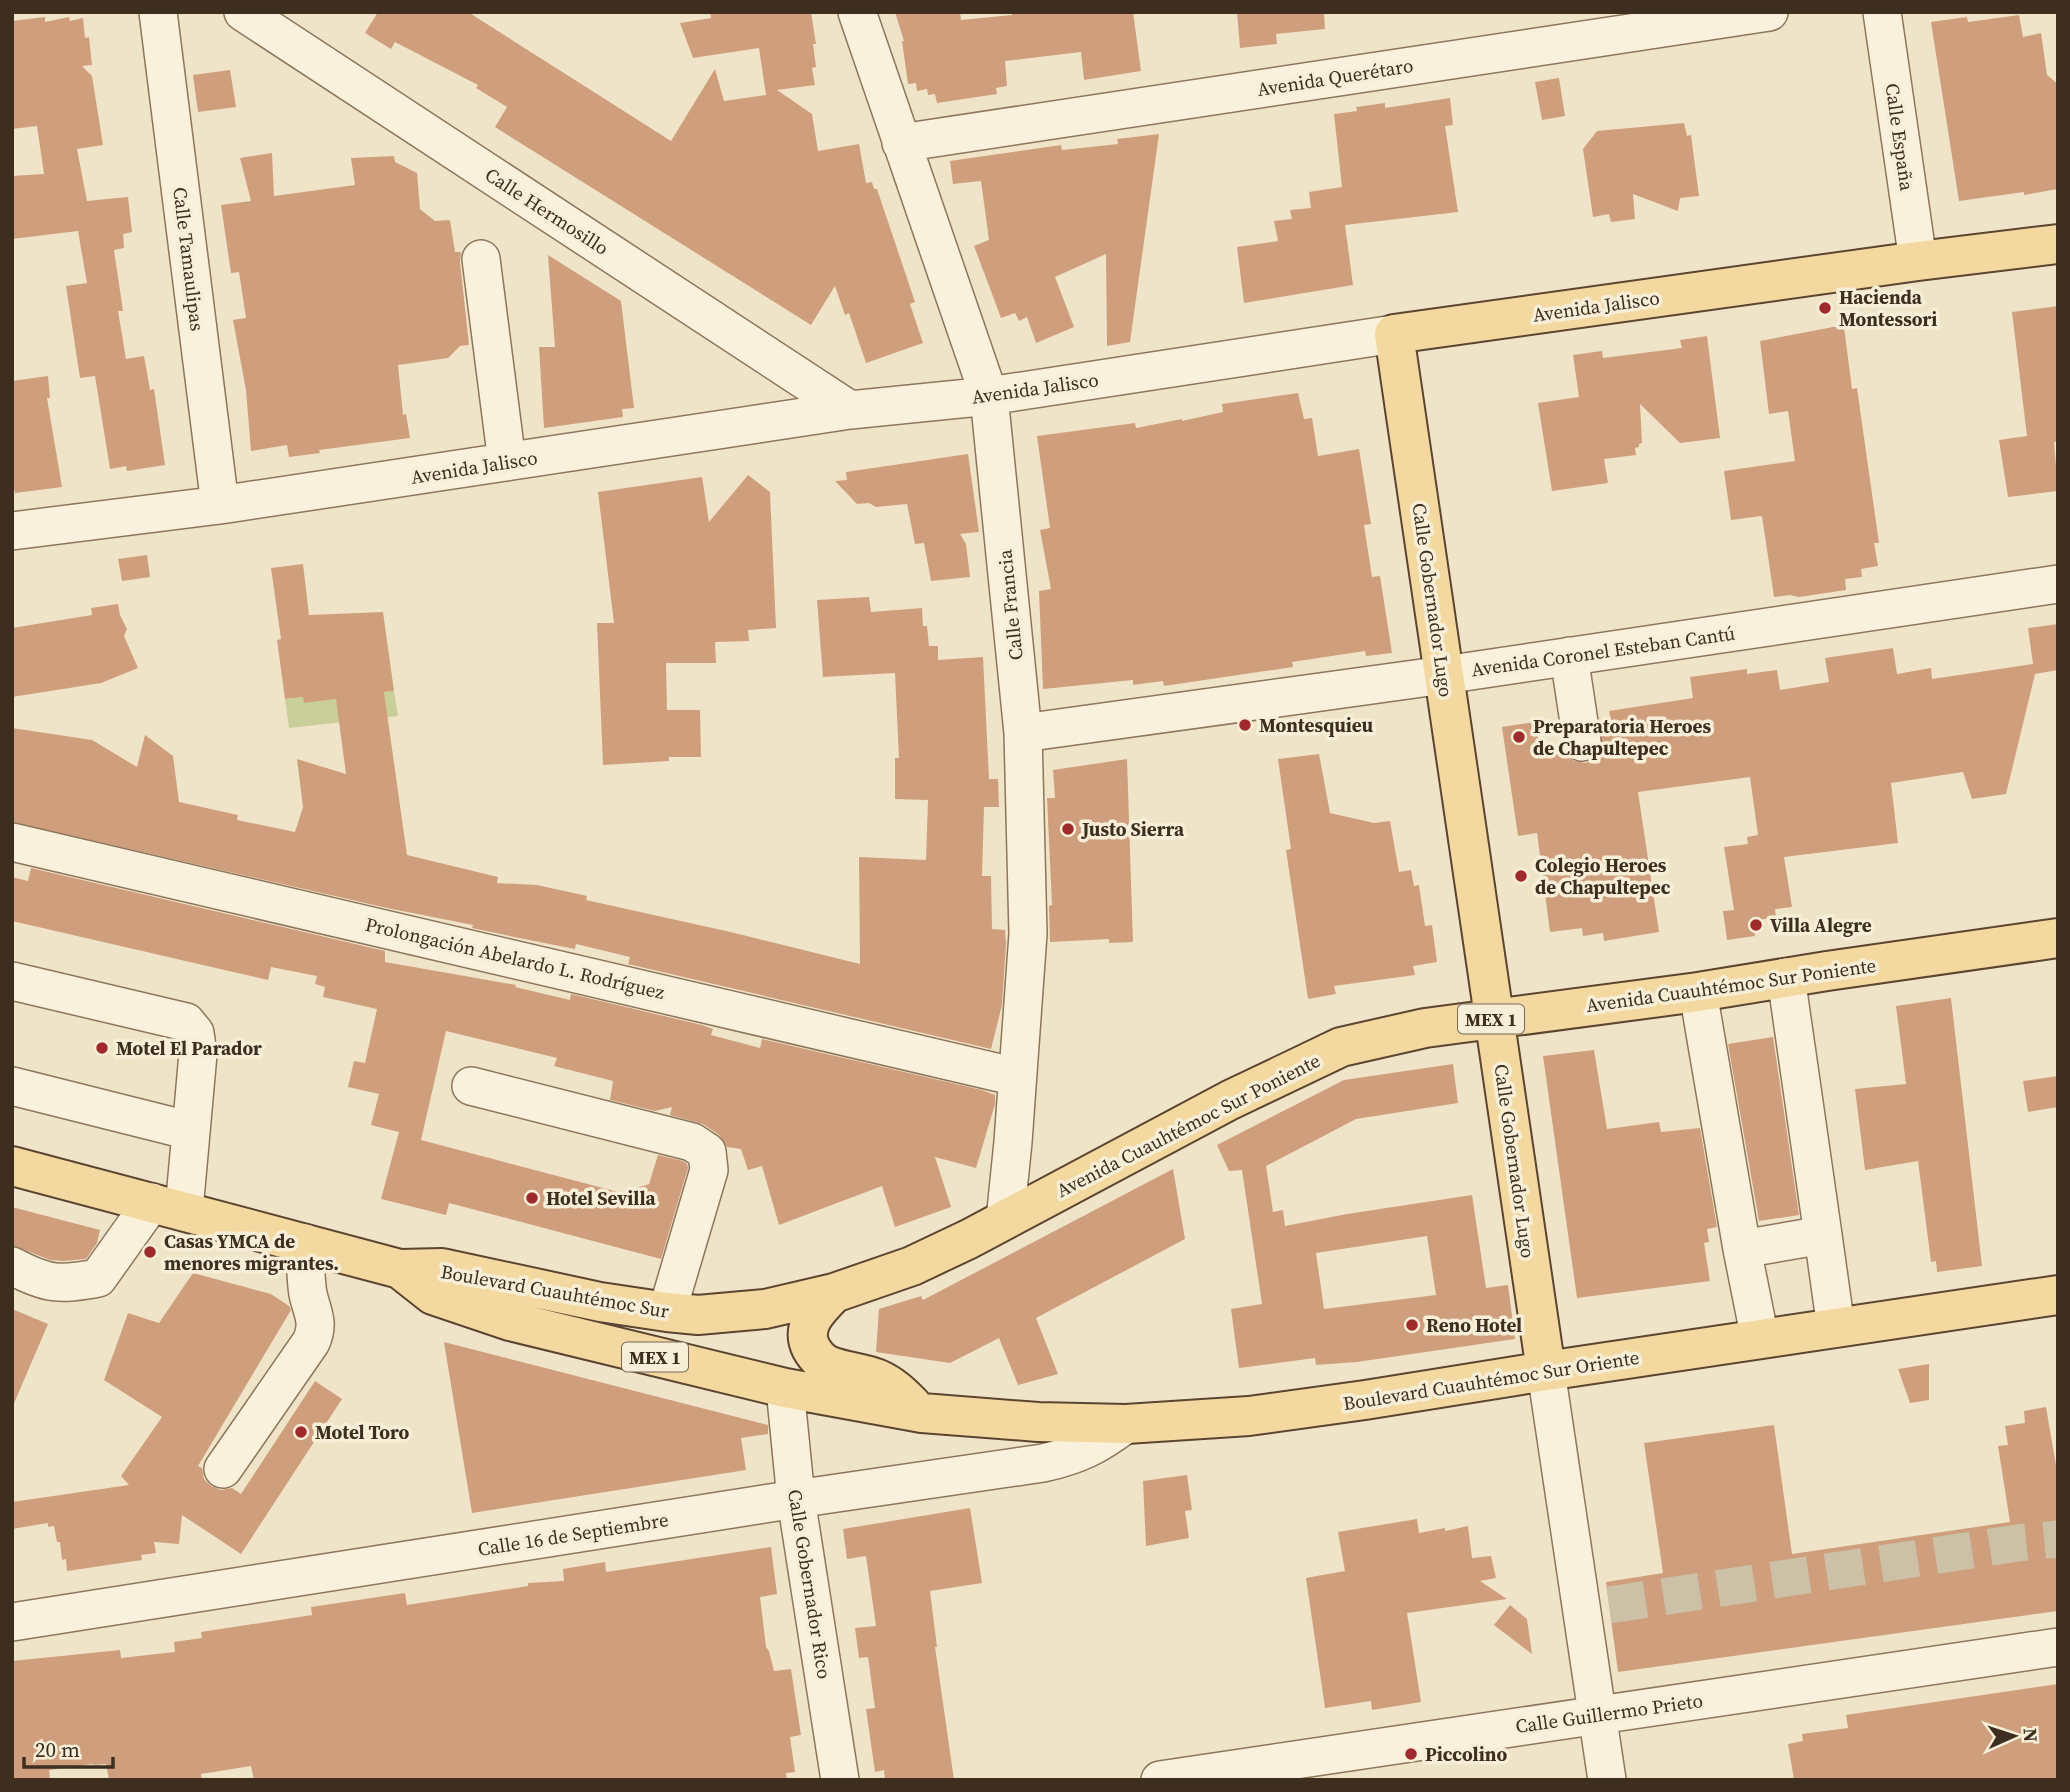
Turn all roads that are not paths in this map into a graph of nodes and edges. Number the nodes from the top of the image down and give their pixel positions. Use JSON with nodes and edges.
{"nodes":[{"id":1,"x":158,"y":12,"type":"edge"},
{"id":2,"x":243,"y":12,"type":"edge"},
{"id":3,"x":857,"y":12,"type":"edge"},
{"id":4,"x":1769,"y":12,"type":"edge"},
{"id":5,"x":1882,"y":12,"type":"edge"},
{"id":6,"x":901,"y":143,"type":"junction"},
{"id":7,"x":2058,"y":244,"type":"edge"},
{"id":8,"x":481,"y":259,"type":"dead end"},
{"id":9,"x":1919,"y":261,"type":"junction"},
{"id":10,"x":1394,"y":334,"type":"junction"},
{"id":11,"x":989,"y":396,"type":"junction"},
{"id":12,"x":850,"y":410,"type":"junction"},
{"id":13,"x":507,"y":462,"type":"junction"},
{"id":14,"x":220,"y":505,"type":"junction"},
{"id":15,"x":12,"y":531,"type":"edge"},
{"id":16,"x":2058,"y":584,"type":"edge"},
{"id":17,"x":1569,"y":656,"type":"junction"},
{"id":18,"x":1444,"y":675,"type":"junction"},
{"id":19,"x":1023,"y":733,"type":"junction"},
{"id":20,"x":1582,"y":742,"type":"dead end"},
{"id":21,"x":12,"y":842,"type":"edge"},
{"id":22,"x":2058,"y":938,"type":"edge"},
{"id":23,"x":1786,"y":977,"type":"junction"},
{"id":24,"x":12,"y":981,"type":"edge"},
{"id":25,"x":1699,"y":992,"type":"junction"},
{"id":26,"x":1494,"y":1018,"type":"junction"},
{"id":27,"x":1017,"y":1077,"type":"junction"},
{"id":28,"x":12,"y":1086,"type":"edge"},
{"id":29,"x":471,"y":1086,"type":"dead end"},
{"id":30,"x":191,"y":1131,"type":"junction"},
{"id":31,"x":12,"y":1166,"type":"edge"},
{"id":32,"x":168,"y":1206,"type":"junction"},
{"id":33,"x":1005,"y":1220,"type":"junction"},
{"id":34,"x":1823,"y":1235,"type":"junction"},
{"id":35,"x":304,"y":1243,"type":"junction"},
{"id":36,"x":1742,"y":1249,"type":"junction"},
{"id":37,"x":12,"y":1266,"type":"edge"},
{"id":38,"x":400,"y":1269,"type":"junction"},
{"id":39,"x":834,"y":1293,"type":"junction"},
{"id":40,"x":2058,"y":1295,"type":"edge"},
{"id":41,"x":667,"y":1312,"type":"junction"},
{"id":42,"x":1836,"y":1328,"type":"junction"},
{"id":43,"x":1760,"y":1339,"type":"junction"},
{"id":44,"x":1546,"y":1371,"type":"junction"},
{"id":45,"x":785,"y":1388,"type":"junction"},
{"id":46,"x":922,"y":1413,"type":"junction"},
{"id":47,"x":1126,"y":1424,"type":"junction"},
{"id":48,"x":223,"y":1469,"type":"dead end"},
{"id":49,"x":796,"y":1499,"type":"junction"},
{"id":50,"x":12,"y":1622,"type":"edge"},
{"id":51,"x":2058,"y":1647,"type":"edge"},
{"id":52,"x":1597,"y":1714,"type":"junction"},
{"id":53,"x":840,"y":1780,"type":"edge"},
{"id":54,"x":1160,"y":1780,"type":"edge"},
{"id":55,"x":1606,"y":1780,"type":"edge"}],
"edges":[{"from":1,"to":14,"type":"street","name":"Calle Tamaulipas"},
{"from":2,"to":12,"type":"street","name":"Calle Hermosillo"},
{"from":3,"to":6,"type":"street","name":"Calle Francia"},
{"from":4,"to":6,"type":"street","name":"Avenida Querétaro"},
{"from":5,"to":9,"type":"street","name":"Calle España"},
{"from":6,"to":11,"type":"street","name":"Calle Francia"},
{"from":7,"to":9,"type":"main road","name":"Avenida Jalisco"},
{"from":8,"to":13,"type":"street"},
{"from":9,"to":10,"type":"main road","name":"Avenida Jalisco"},
{"from":10,"to":11,"type":"street","name":"Avenida Jalisco"},
{"from":10,"to":18,"type":"main road","name":"Calle Gobernador Lugo"},
{"from":11,"to":12,"type":"street","name":"Avenida Jalisco"},
{"from":11,"to":19,"type":"street","name":"Calle Francia"},
{"from":12,"to":13,"type":"street","name":"Avenida Jalisco"},
{"from":13,"to":14,"type":"street","name":"Avenida Jalisco"},
{"from":14,"to":15,"type":"street","name":"Avenida Jalisco"},
{"from":16,"to":17,"type":"street","name":"Avenida Coronel Esteban Cantú"},
{"from":17,"to":18,"type":"street","name":"Avenida Coronel Esteban Cantú"},
{"from":17,"to":20,"type":"street"},
{"from":18,"to":19,"type":"street","name":"Avenida Coronel Esteban Cantú"},
{"from":18,"to":26,"type":"main road","name":"Calle Gobernador Lugo"},
{"from":19,"to":27,"type":"street","name":"Calle Francia"},
{"from":21,"to":27,"type":"street","name":"Prolongación Abelardo L. Rodríguez"},
{"from":22,"to":23,"type":"main road","name":"Avenida Cuauhtémoc Sur Poniente","number":"MEX 1"},
{"from":23,"to":25,"type":"main road","name":"Avenida Cuauhtémoc Sur Poniente","number":"MEX 1"},
{"from":23,"to":34,"type":"street"},
{"from":24,"to":30,"type":"street"},
{"from":25,"to":26,"type":"main road","name":"Avenida Cuauhtémoc Sur Poniente","number":"MEX 1"},
{"from":25,"to":36,"type":"street"},
{"from":26,"to":33,"type":"main road","name":"Avenida Cuauhtémoc Sur Poniente","number":"MEX 1"},
{"from":26,"to":44,"type":"main road","name":"Calle Gobernador Lugo"},
{"from":27,"to":33,"type":"street","name":"Calle Francia"},
{"from":28,"to":30,"type":"street"},
{"from":29,"to":41,"type":"street"},
{"from":30,"to":32,"type":"street"},
{"from":31,"to":32,"type":"main road","name":"Boulevard Cuauhtémoc Sur","number":"MEX 1"},
{"from":32,"to":35,"type":"main road","name":"Boulevard Cuauhtémoc Sur","number":"MEX 1"},
{"from":32,"to":37,"type":"street"},
{"from":33,"to":39,"type":"main road","name":"Avenida Cuauhtémoc Sur Poniente","number":"MEX 1"},
{"from":34,"to":36,"type":"street"},
{"from":34,"to":42,"type":"street"},
{"from":35,"to":38,"type":"main road","name":"Boulevard Cuauhtémoc Sur","number":"MEX 1"},
{"from":35,"to":48,"type":"street"},
{"from":36,"to":43,"type":"street"},
{"from":38,"to":41,"type":"main road","name":"Boulevard Cuauhtémoc Sur","number":"MEX 1"},
{"from":38,"to":45,"type":"main road","name":"Boulevard Cuauhtémoc Sur","number":"MEX 1"},
{"from":39,"to":41,"type":"main road","name":"Boulevard Cuauhtémoc Sur","number":"MEX 1"},
{"from":39,"to":46,"type":"main road"},
{"from":40,"to":42,"type":"main road","name":"Boulevard Cuauhtémoc Sur Oriente","number":"MEX 1"},
{"from":42,"to":43,"type":"main road","name":"Boulevard Cuauhtémoc Sur Oriente","number":"MEX 1"},
{"from":43,"to":44,"type":"main road","name":"Boulevard Cuauhtémoc Sur Oriente","number":"MEX 1"},
{"from":44,"to":47,"type":"main road","name":"Boulevard Cuauhtémoc Sur Oriente","number":"MEX 1"},
{"from":44,"to":52,"type":"street","name":"Calle Gobernador Lugo"},
{"from":45,"to":46,"type":"main road","name":"Boulevard Cuauhtémoc Sur","number":"MEX 1"},
{"from":45,"to":49,"type":"street","name":"Calle Gobernador Rico"},
{"from":46,"to":47,"type":"main road","name":"Boulevard Cuauhtémoc Sur Oriente","number":"MEX 1"},
{"from":47,"to":49,"type":"street","name":"Calle 16 de Septiembre"},
{"from":49,"to":50,"type":"street","name":"Calle 16 de Septiembre"},
{"from":49,"to":53,"type":"street","name":"Calle Gobernador Rico"},
{"from":51,"to":52,"type":"street","name":"Calle Guillermo Prieto"},
{"from":52,"to":54,"type":"street","name":"Calle Guillermo Prieto"},
{"from":52,"to":55,"type":"street","name":"Calle Gobernador Lugo"}]}
